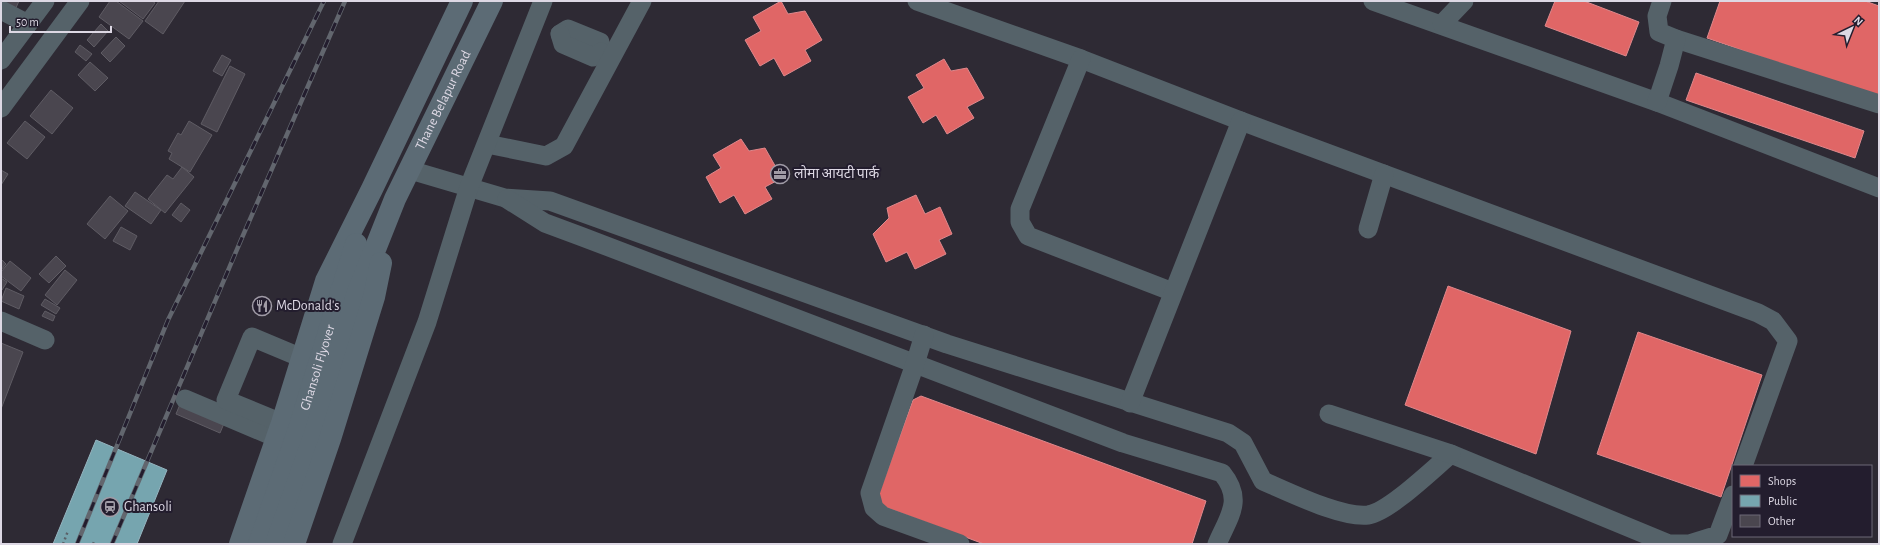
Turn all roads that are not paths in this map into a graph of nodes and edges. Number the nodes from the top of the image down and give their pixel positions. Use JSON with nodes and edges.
{"nodes":[{"id":1,"x":45,"y":1,"type":"edge"},
{"id":2,"x":80,"y":1,"type":"edge"},
{"id":3,"x":462,"y":1,"type":"edge"},
{"id":4,"x":492,"y":1,"type":"edge"},
{"id":5,"x":543,"y":1,"type":"edge"},
{"id":6,"x":642,"y":1,"type":"edge"},
{"id":7,"x":918,"y":1,"type":"edge"},
{"id":8,"x":1373,"y":1,"type":"edge"},
{"id":9,"x":1464,"y":1,"type":"edge"},
{"id":10,"x":1662,"y":1,"type":"edge"},
{"id":11,"x":1,"y":10,"type":"edge"},
{"id":12,"x":534,"y":23,"type":"junction"},
{"id":13,"x":28,"y":24,"type":"junction"},
{"id":14,"x":1442,"y":24,"type":"junction"},
{"id":15,"x":1676,"y":39,"type":"junction"},
{"id":16,"x":607,"y":56,"type":"junction"},
{"id":17,"x":1081,"y":59,"type":"junction"},
{"id":18,"x":1,"y":60,"type":"edge"},
{"id":19,"x":1657,"y":102,"type":"junction"},
{"id":20,"x":1879,"y":104,"type":"edge"},
{"id":21,"x":1,"y":108,"type":"edge"},
{"id":22,"x":1241,"y":121,"type":"junction"},
{"id":23,"x":487,"y":144,"type":"junction"},
{"id":24,"x":410,"y":170,"type":"junction"},
{"id":25,"x":1384,"y":174,"type":"junction"},
{"id":26,"x":469,"y":187,"type":"junction"},
{"id":27,"x":1879,"y":188,"type":"edge"},
{"id":28,"x":372,"y":189,"type":"junction"},
{"id":29,"x":505,"y":198,"type":"junction"},
{"id":30,"x":395,"y":199,"type":"junction"},
{"id":31,"x":1368,"y":228,"type":"dead end"},
{"id":32,"x":351,"y":289,"type":"junction"},
{"id":33,"x":1173,"y":292,"type":"junction"},
{"id":34,"x":1,"y":321,"type":"edge"},
{"id":35,"x":924,"y":335,"type":"junction"},
{"id":36,"x":45,"y":340,"type":"dead end"},
{"id":37,"x":302,"y":358,"type":"junction"},
{"id":38,"x":915,"y":364,"type":"junction"},
{"id":39,"x":185,"y":399,"type":"dead end"},
{"id":40,"x":1130,"y":403,"type":"junction"},
{"id":41,"x":1329,"y":414,"type":"dead end"},
{"id":42,"x":279,"y":431,"type":"junction"},
{"id":43,"x":1451,"y":454,"type":"junction"},
{"id":44,"x":1743,"y":465,"type":"edge"},
{"id":45,"x":1732,"y":498,"type":"edge"},
{"id":46,"x":240,"y":544,"type":"edge"},
{"id":47,"x":259,"y":544,"type":"edge"},
{"id":48,"x":276,"y":544,"type":"edge"},
{"id":49,"x":294,"y":544,"type":"edge"},
{"id":50,"x":342,"y":544,"type":"edge"},
{"id":51,"x":960,"y":544,"type":"edge"},
{"id":52,"x":1217,"y":544,"type":"edge"}],
"edges":[{"from":1,"to":13,"type":"street"},
{"from":2,"to":21,"type":"street"},
{"from":3,"to":28,"type":"main road","name":"Thane Belapur Road"},
{"from":4,"to":24,"type":"main road","name":"Thane Belapur Road"},
{"from":5,"to":12,"type":"street"},
{"from":6,"to":16,"type":"street"},
{"from":7,"to":17,"type":"street"},
{"from":8,"to":14,"type":"street"},
{"from":9,"to":14,"type":"street"},
{"from":10,"to":15,"type":"street"},
{"from":11,"to":13,"type":"street"},
{"from":12,"to":16,"type":"street"},
{"from":12,"to":23,"type":"street"},
{"from":13,"to":18,"type":"street"},
{"from":14,"to":19,"type":"street"},
{"from":15,"to":19,"type":"street"},
{"from":15,"to":20,"type":"street"},
{"from":16,"to":23,"type":"street"},
{"from":17,"to":22,"type":"street"},
{"from":17,"to":33,"type":"street"},
{"from":19,"to":27,"type":"street"},
{"from":22,"to":25,"type":"street"},
{"from":22,"to":33,"type":"street"},
{"from":23,"to":26,"type":"street"},
{"from":24,"to":26,"type":"street"},
{"from":24,"to":30,"type":"main road","name":"Thane Belapur Road"},
{"from":25,"to":31,"type":"street"},
{"from":25,"to":44,"type":"street"},
{"from":26,"to":29,"type":"street"},
{"from":26,"to":50,"type":"street"},
{"from":28,"to":32,"type":"main road","name":"Ghansoli Flyover"},
{"from":28,"to":37,"type":"main road"},
{"from":29,"to":35,"type":"street"},
{"from":29,"to":38,"type":"street"},
{"from":30,"to":32,"type":"main road","name":"Ghansoli Flyover"},
{"from":30,"to":49,"type":"main road"},
{"from":32,"to":47,"type":"main road","name":"Ghansoli Flyover"},
{"from":32,"to":48,"type":"main road","name":"Ghansoli Flyover"},
{"from":33,"to":40,"type":"street"},
{"from":34,"to":36,"type":"street"},
{"from":35,"to":38,"type":"street"},
{"from":35,"to":40,"type":"street"},
{"from":37,"to":42,"type":"main road"},
{"from":37,"to":42,"type":"street"},
{"from":38,"to":51,"type":"street"},
{"from":38,"to":52,"type":"street"},
{"from":39,"to":42,"type":"street"},
{"from":40,"to":43,"type":"street"},
{"from":41,"to":43,"type":"street"},
{"from":42,"to":46,"type":"main road"},
{"from":43,"to":45,"type":"street"}]}
